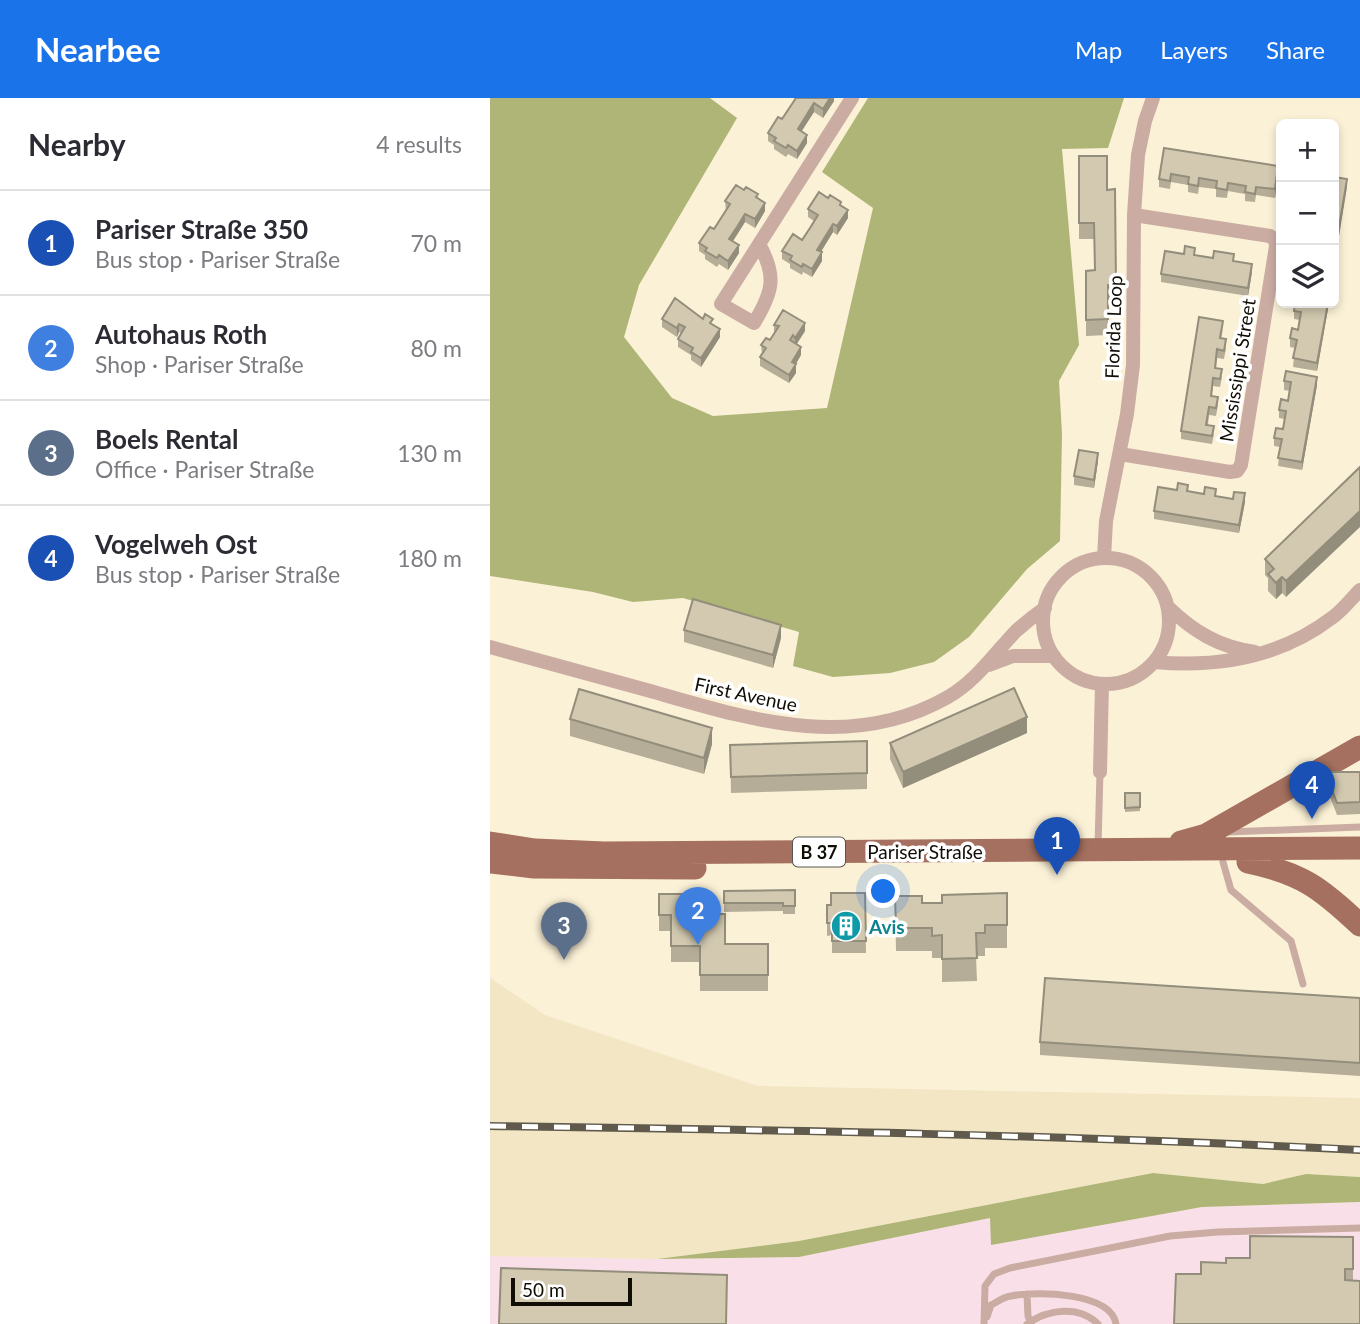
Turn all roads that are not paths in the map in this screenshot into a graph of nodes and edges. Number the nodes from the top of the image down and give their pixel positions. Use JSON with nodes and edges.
{"nodes":[{"id":1,"x":852,"y":98,"type":"edge"},
{"id":2,"x":1153,"y":98,"type":"edge"},
{"id":3,"x":1134,"y":215,"type":"junction"},
{"id":4,"x":1276,"y":234,"type":"edge"},
{"id":5,"x":759,"y":244,"type":"junction"},
{"id":6,"x":1276,"y":245,"type":"edge"},
{"id":7,"x":1119,"y":454,"type":"junction"},
{"id":8,"x":1104,"y":558,"type":"junction"},
{"id":9,"x":1360,"y":590,"type":"edge"},
{"id":10,"x":1168,"y":607,"type":"junction"},
{"id":11,"x":1045,"y":608,"type":"junction"},
{"id":12,"x":490,"y":647,"type":"edge"},
{"id":13,"x":1264,"y":654,"type":"junction"},
{"id":14,"x":1054,"y":656,"type":"junction"},
{"id":15,"x":1154,"y":663,"type":"junction"},
{"id":16,"x":984,"y":667,"type":"junction"},
{"id":17,"x":1102,"y":684,"type":"junction"},
{"id":18,"x":1360,"y":747,"type":"edge"},
{"id":19,"x":1100,"y":772,"type":"joint"},
{"id":20,"x":1360,"y":827,"type":"edge"},
{"id":21,"x":1206,"y":835,"type":"junction"},
{"id":22,"x":490,"y":843,"type":"edge"},
{"id":23,"x":1360,"y":848,"type":"edge"},
{"id":24,"x":1148,"y":849,"type":"junction"},
{"id":25,"x":1098,"y":850,"type":"junction"},
{"id":26,"x":1360,"y":861,"type":"edge"},
{"id":27,"x":490,"y":862,"type":"edge"},
{"id":28,"x":1223,"y":862,"type":"junction"},
{"id":29,"x":1248,"y":862,"type":"junction"},
{"id":30,"x":1360,"y":925,"type":"edge"},
{"id":31,"x":1303,"y":984,"type":"dead end"},
{"id":32,"x":1360,"y":1228,"type":"edge"},
{"id":33,"x":1027,"y":1294,"type":"junction"},
{"id":34,"x":1029,"y":1323,"type":"edge"},
{"id":35,"x":984,"y":1324,"type":"edge"},
{"id":36,"x":1098,"y":1324,"type":"edge"},
{"id":37,"x":1116,"y":1324,"type":"edge"}],
"edges":[{"from":1,"to":5,"type":"street"},
{"from":2,"to":3,"type":"street","name":"Florida Loop"},
{"from":3,"to":4,"type":"street","name":"Mississippi Street"},
{"from":3,"to":7,"type":"street","name":"Florida Loop"},
{"from":5,"to":5,"type":"street"},
{"from":6,"to":7,"type":"street","name":"Mississippi Street"},
{"from":7,"to":8,"type":"street","name":"Florida Loop"},
{"from":8,"to":10,"type":"street"},
{"from":8,"to":11,"type":"street"},
{"from":9,"to":13,"type":"street"},
{"from":10,"to":13,"type":"street"},
{"from":10,"to":15,"type":"street"},
{"from":11,"to":14,"type":"street"},
{"from":11,"to":16,"type":"street","name":"First Avenue"},
{"from":12,"to":16,"type":"street","name":"First Avenue"},
{"from":13,"to":15,"type":"street"},
{"from":14,"to":16,"type":"street","name":"First Avenue"},
{"from":14,"to":17,"type":"street"},
{"from":15,"to":17,"type":"street"},
{"from":17,"to":19,"type":"street"},
{"from":18,"to":21,"type":"main road"},
{"from":19,"to":25,"type":"lane"},
{"from":20,"to":21,"type":"lane"},
{"from":21,"to":24,"type":"main road"},
{"from":22,"to":25,"type":"main road","name":"Pariser Straße","number":"B 37"},
{"from":23,"to":24,"type":"main road","name":"Pariser Straße","number":"B 37"},
{"from":24,"to":25,"type":"main road","name":"Pariser Straße","number":"B 37"},
{"from":26,"to":29,"type":"main road","name":"Pariser Straße","number":"B 37"},
{"from":27,"to":28,"type":"main road","name":"Pariser Straße","number":"B 37"},
{"from":28,"to":29,"type":"main road","name":"Pariser Straße","number":"B 37"},
{"from":28,"to":31,"type":"lane"},
{"from":29,"to":30,"type":"main road"},
{"from":32,"to":35,"type":"lane"},
{"from":33,"to":34,"type":"lane"},
{"from":33,"to":35,"type":"lane"},
{"from":33,"to":37,"type":"lane"},
{"from":34,"to":36,"type":"lane"}]}
